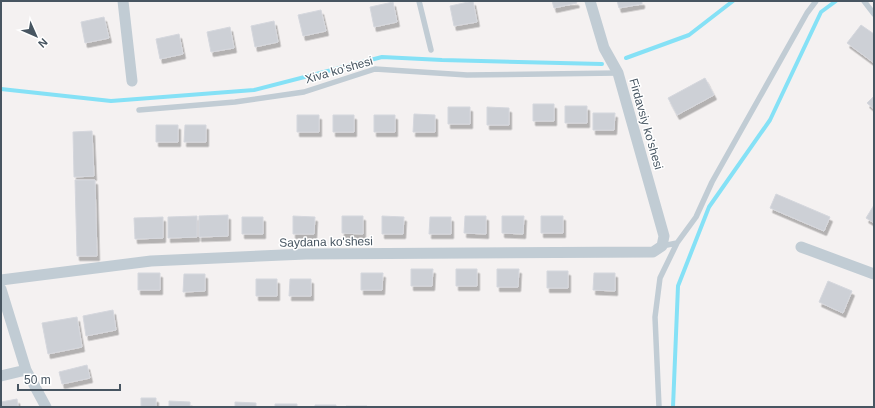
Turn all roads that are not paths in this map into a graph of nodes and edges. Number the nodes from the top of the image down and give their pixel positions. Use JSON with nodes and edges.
{"nodes":[{"id":1,"x":124,"y":1,"type":"edge"},
{"id":2,"x":419,"y":1,"type":"edge"},
{"id":3,"x":590,"y":1,"type":"edge"},
{"id":4,"x":816,"y":1,"type":"edge"},
{"id":5,"x":864,"y":1,"type":"edge"},
{"id":6,"x":874,"y":14,"type":"edge"},
{"id":7,"x":431,"y":50,"type":"dead end"},
{"id":8,"x":618,"y":73,"type":"junction"},
{"id":9,"x":132,"y":81,"type":"dead end"},
{"id":10,"x":139,"y":110,"type":"dead end"},
{"id":11,"x":678,"y":243,"type":"junction"},
{"id":12,"x":801,"y":247,"type":"dead end"},
{"id":13,"x":657,"y":249,"type":"junction"},
{"id":14,"x":874,"y":274,"type":"edge"},
{"id":15,"x":1,"y":280,"type":"edge"},
{"id":16,"x":1,"y":289,"type":"edge"},
{"id":17,"x":26,"y":370,"type":"junction"},
{"id":18,"x":1,"y":376,"type":"edge"},
{"id":19,"x":46,"y":407,"type":"edge"},
{"id":20,"x":659,"y":407,"type":"edge"}],
"edges":[{"from":1,"to":9,"type":"street"},
{"from":2,"to":7,"type":"lane"},
{"from":3,"to":8,"type":"street","name":"Firdavsiy ko'shesi"},
{"from":4,"to":11,"type":"lane"},
{"from":5,"to":6,"type":"lane"},
{"from":8,"to":10,"type":"lane","name":"Xiva ko'shesi"},
{"from":8,"to":13,"type":"street","name":"Firdavsiy ko'shesi"},
{"from":11,"to":13,"type":"lane"},
{"from":11,"to":20,"type":"lane"},
{"from":12,"to":14,"type":"street"},
{"from":13,"to":15,"type":"street","name":"Saydana ko'shesi"},
{"from":16,"to":17,"type":"street"},
{"from":17,"to":18,"type":"street"},
{"from":17,"to":19,"type":"street"}]}
